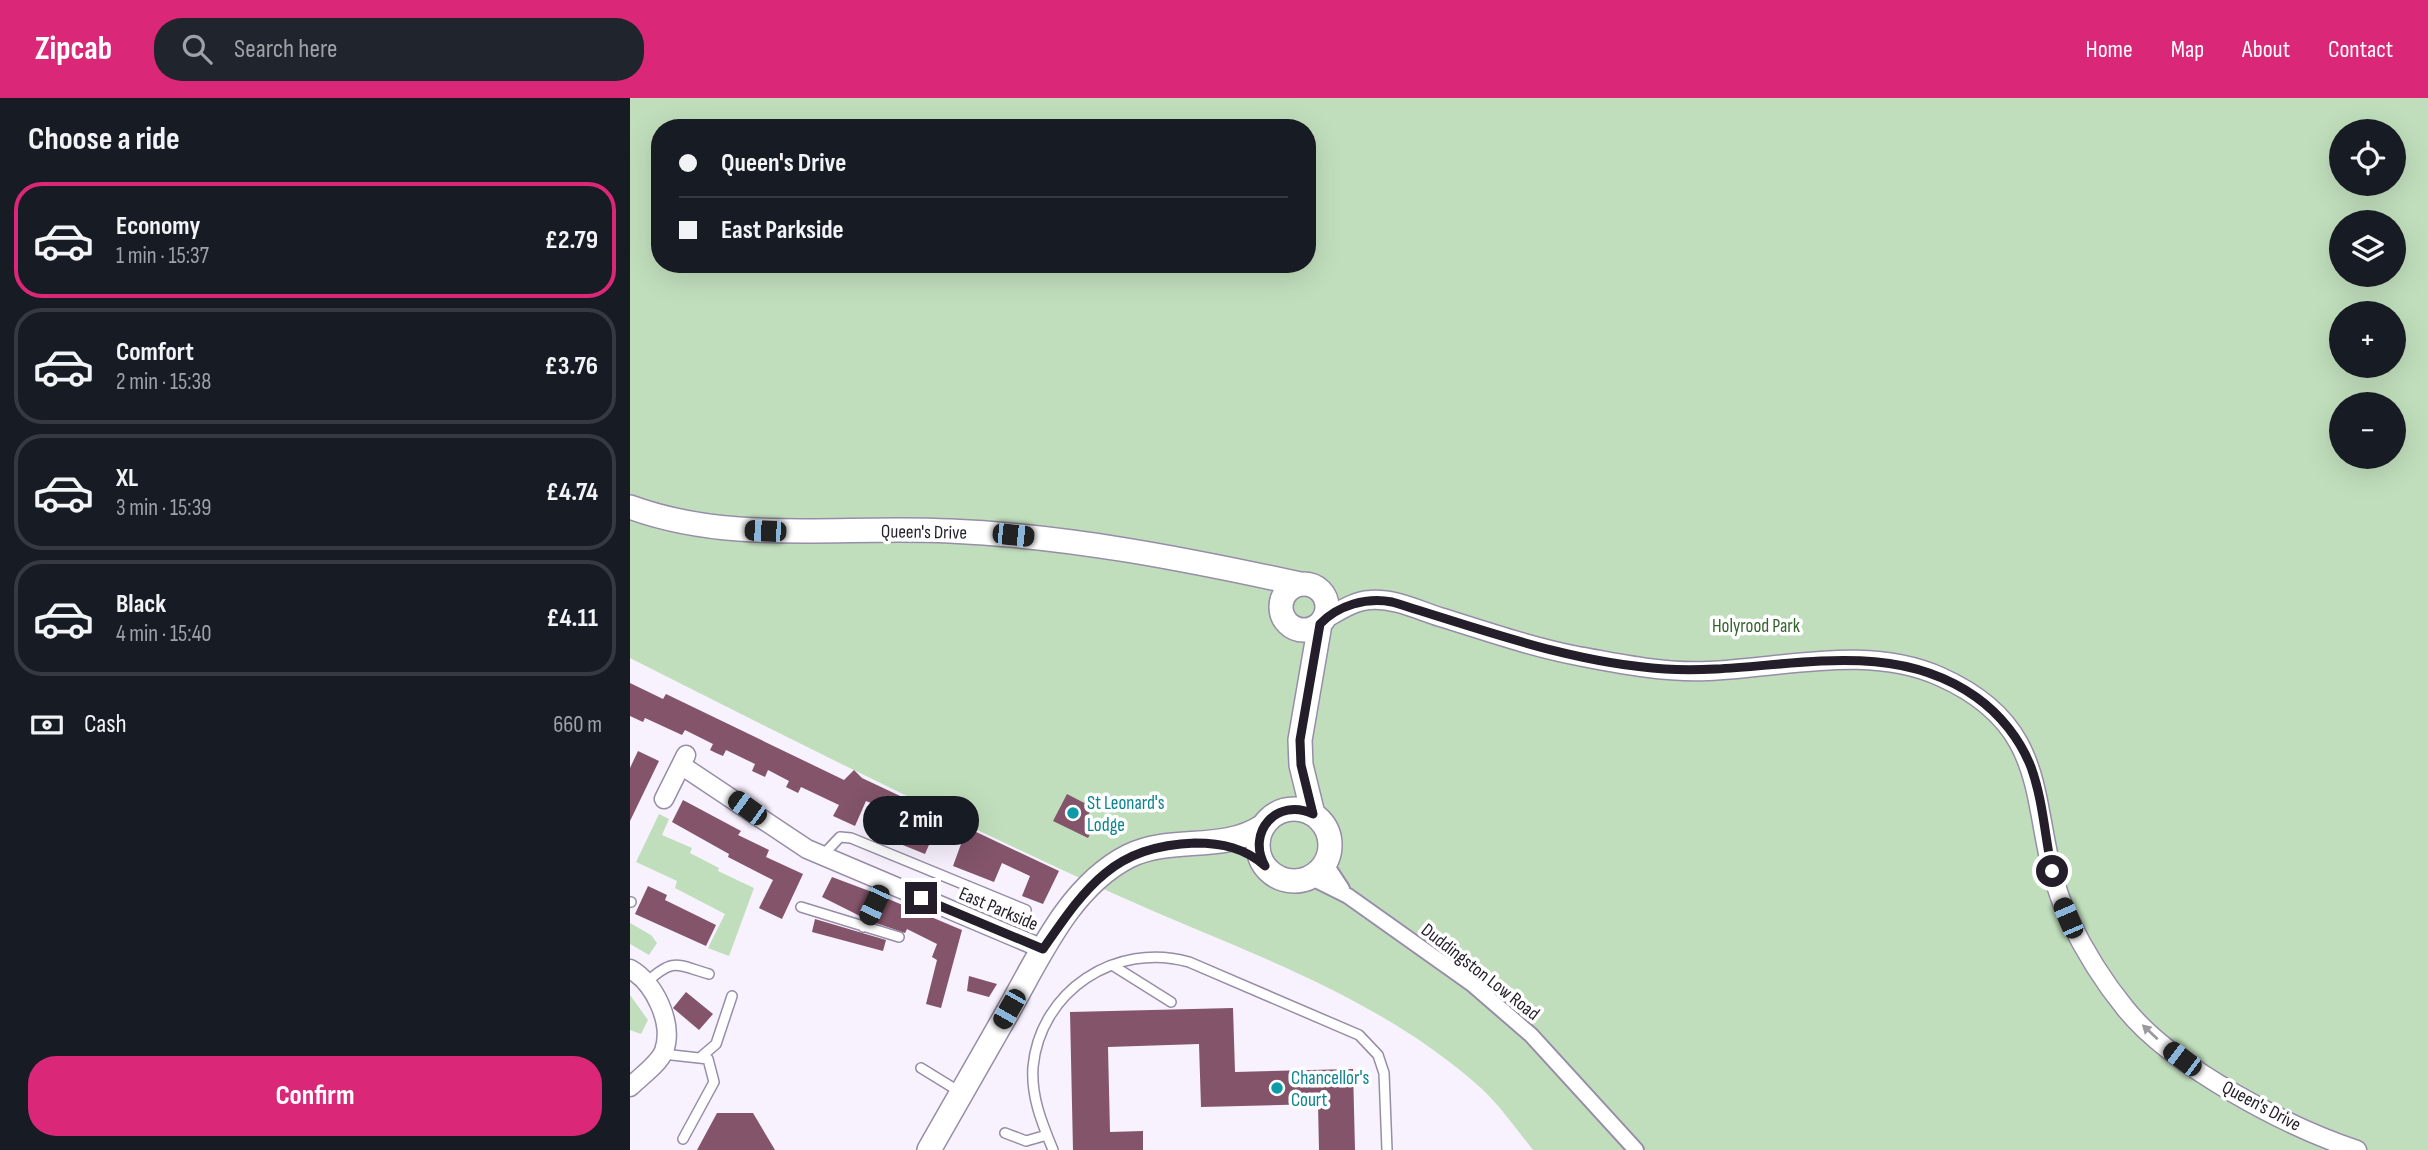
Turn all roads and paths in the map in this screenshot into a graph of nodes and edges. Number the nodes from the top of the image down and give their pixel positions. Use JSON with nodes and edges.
{"nodes":[{"id":1,"x":630,"y":507,"type":"edge"},
{"id":2,"x":1259,"y":575,"type":"junction"},
{"id":3,"x":1300,"y":584,"type":"junction"},
{"id":4,"x":1281,"y":602,"type":"junction"},
{"id":5,"x":1314,"y":625,"type":"junction"},
{"id":6,"x":1301,"y":765,"type":"junction"},
{"id":7,"x":664,"y":799,"type":"dead end"},
{"id":8,"x":1313,"y":814,"type":"junction"},
{"id":9,"x":1271,"y":819,"type":"junction"},
{"id":10,"x":1213,"y":843,"type":"junction"},
{"id":11,"x":822,"y":856,"type":"junction"},
{"id":12,"x":1265,"y":866,"type":"junction"},
{"id":13,"x":1317,"y":870,"type":"junction"},
{"id":14,"x":884,"y":883,"type":"junction"},
{"id":15,"x":801,"y":907,"type":"dead end"},
{"id":16,"x":1026,"y":910,"type":"dead end"},
{"id":17,"x":863,"y":926,"type":"junction"},
{"id":18,"x":899,"y":937,"type":"dead end"},
{"id":19,"x":1043,"y":949,"type":"junction"},
{"id":20,"x":1112,"y":965,"type":"junction"},
{"id":21,"x":630,"y":969,"type":"edge"},
{"id":22,"x":709,"y":974,"type":"dead end"},
{"id":23,"x":647,"y":982,"type":"junction"},
{"id":24,"x":732,"y":996,"type":"dead end"},
{"id":25,"x":1171,"y":1002,"type":"dead end"},
{"id":26,"x":663,"y":1054,"type":"junction"},
{"id":27,"x":702,"y":1056,"type":"junction"},
{"id":28,"x":921,"y":1069,"type":"dead end"},
{"id":29,"x":630,"y":1087,"type":"edge"},
{"id":30,"x":962,"y":1093,"type":"junction"},
{"id":31,"x":1005,"y":1133,"type":"dead end"},
{"id":32,"x":1047,"y":1135,"type":"junction"},
{"id":33,"x":684,"y":1139,"type":"dead end"},
{"id":34,"x":929,"y":1150,"type":"edge"},
{"id":35,"x":1053,"y":1150,"type":"edge"},
{"id":36,"x":1387,"y":1150,"type":"edge"},
{"id":37,"x":1636,"y":1150,"type":"edge"},
{"id":38,"x":2357,"y":1150,"type":"edge"}],
"edges":[{"from":1,"to":2,"type":"street","name":"Queen's Drive"},
{"from":2,"to":3,"type":"street","name":"Queen's Drive"},
{"from":2,"to":4,"type":"street"},
{"from":3,"to":4,"type":"street"},
{"from":3,"to":5,"type":"street","name":"Queen's Drive"},
{"from":4,"to":5,"type":"street"},
{"from":5,"to":6,"type":"street","name":"Queen's Drive"},
{"from":38,"to":5,"type":"street","name":"Queen's Drive","one_way":true},
{"from":6,"to":8,"type":"street","name":"Queen's Drive"},
{"from":6,"to":9,"type":"street","name":"Queen's Drive"},
{"from":7,"to":11,"type":"street","name":"East Parkside"},
{"from":8,"to":9,"type":"street"},
{"from":8,"to":13,"type":"street","name":"Queen's Drive"},
{"from":9,"to":10,"type":"street"},
{"from":9,"to":12,"type":"street","name":"Queen's Drive"},
{"from":10,"to":12,"type":"street"},
{"from":10,"to":19,"type":"street"},
{"from":11,"to":14,"type":"street","name":"East Parkside"},
{"from":11,"to":16,"type":"lane"},
{"from":12,"to":13,"type":"street"},
{"from":13,"to":37,"type":"street","name":"Duddingston Low Road"},
{"from":14,"to":17,"type":"lane"},
{"from":14,"to":19,"type":"street","name":"East Parkside"},
{"from":15,"to":17,"type":"lane"},
{"from":17,"to":18,"type":"lane"},
{"from":19,"to":30,"type":"street"},
{"from":20,"to":25,"type":"lane"},
{"from":20,"to":32,"type":"lane"},
{"from":20,"to":36,"type":"lane"},
{"from":21,"to":23,"type":"street"},
{"from":22,"to":23,"type":"lane"},
{"from":23,"to":26,"type":"street"},
{"from":24,"to":27,"type":"lane"},
{"from":26,"to":27,"type":"lane"},
{"from":26,"to":29,"type":"street"},
{"from":27,"to":33,"type":"lane"},
{"from":28,"to":30,"type":"lane"},
{"from":30,"to":34,"type":"street"},
{"from":31,"to":32,"type":"lane"},
{"from":32,"to":35,"type":"lane"}]}
